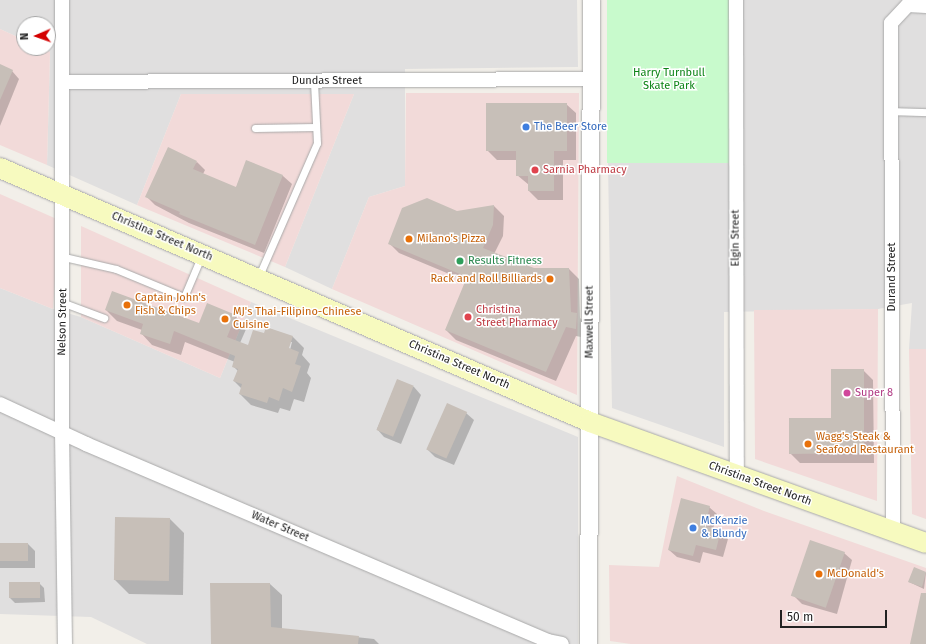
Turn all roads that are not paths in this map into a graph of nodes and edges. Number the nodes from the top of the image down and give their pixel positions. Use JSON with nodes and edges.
{"nodes":[{"id":1,"x":62,"y":0,"type":"edge"},
{"id":2,"x":591,"y":0,"type":"edge"},
{"id":3,"x":736,"y":0,"type":"edge"},
{"id":4,"x":926,"y":6,"type":"edge"},
{"id":5,"x":591,"y":79,"type":"junction"},
{"id":6,"x":314,"y":81,"type":"junction"},
{"id":7,"x":63,"y":82,"type":"junction"},
{"id":8,"x":891,"y":111,"type":"junction"},
{"id":9,"x":926,"y":112,"type":"edge"},
{"id":10,"x":316,"y":127,"type":"junction"},
{"id":11,"x":255,"y":128,"type":"dead end"},
{"id":12,"x":0,"y":168,"type":"edge"},
{"id":13,"x":64,"y":195,"type":"junction"},
{"id":14,"x":202,"y":255,"type":"junction"},
{"id":15,"x":64,"y":257,"type":"junction"},
{"id":16,"x":258,"y":279,"type":"junction"},
{"id":17,"x":64,"y":303,"type":"junction"},
{"id":18,"x":104,"y":318,"type":"dead end"},
{"id":19,"x":0,"y":404,"type":"edge"},
{"id":20,"x":590,"y":422,"type":"junction"},
{"id":21,"x":62,"y":431,"type":"junction"},
{"id":22,"x":737,"y":477,"type":"junction"},
{"id":23,"x":894,"y":531,"type":"junction"},
{"id":24,"x":926,"y":543,"type":"edge"},
{"id":25,"x":65,"y":644,"type":"edge"},
{"id":26,"x":562,"y":644,"type":"edge"},
{"id":27,"x":588,"y":644,"type":"edge"}],
"edges":[{"from":1,"to":7,"type":"street","name":"Nelson Street"},
{"from":2,"to":5,"type":"street","name":"Maxwell Street"},
{"from":3,"to":22,"type":"street","name":"Elgin Street"},
{"from":4,"to":8,"type":"street","name":"Durand Street"},
{"from":5,"to":6,"type":"street","name":"Dundas Street"},
{"from":5,"to":20,"type":"street","name":"Maxwell Street"},
{"from":6,"to":7,"type":"street","name":"Dundas Street"},
{"from":6,"to":10,"type":"lane"},
{"from":7,"to":13,"type":"street","name":"Nelson Street"},
{"from":8,"to":9,"type":"lane"},
{"from":8,"to":23,"type":"street","name":"Durand Street"},
{"from":10,"to":11,"type":"lane"},
{"from":10,"to":16,"type":"lane"},
{"from":12,"to":13,"type":"main road","name":"Christina Street North"},
{"from":13,"to":14,"type":"main road","name":"Christina Street North"},
{"from":13,"to":15,"type":"street","name":"Nelson Street"},
{"from":14,"to":15,"type":"lane"},
{"from":14,"to":16,"type":"main road","name":"Christina Street North"},
{"from":15,"to":17,"type":"street","name":"Nelson Street"},
{"from":16,"to":20,"type":"main road","name":"Christina Street North"},
{"from":17,"to":18,"type":"lane"},
{"from":17,"to":21,"type":"street","name":"Nelson Street"},
{"from":19,"to":21,"type":"street","name":"Water Street"},
{"from":20,"to":22,"type":"main road","name":"Christina Street North"},
{"from":20,"to":27,"type":"street","name":"Maxwell Street"},
{"from":21,"to":25,"type":"street","name":"Nelson Street"},
{"from":21,"to":26,"type":"street","name":"Water Street"},
{"from":22,"to":23,"type":"main road","name":"Christina Street North"},
{"from":23,"to":24,"type":"main road","name":"Christina Street North"}]}
